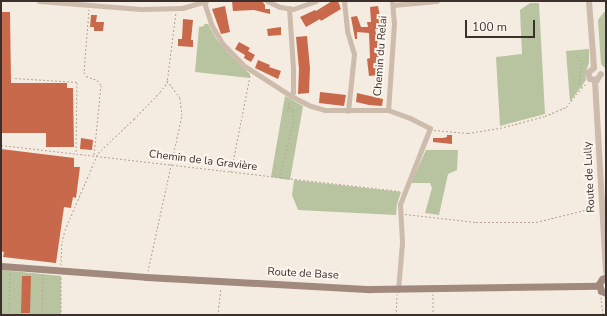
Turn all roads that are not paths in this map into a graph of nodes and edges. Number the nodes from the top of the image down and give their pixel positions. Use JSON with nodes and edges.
{"nodes":[{"id":1,"x":38,"y":1,"type":"edge"},
{"id":2,"x":205,"y":1,"type":"edge"},
{"id":3,"x":267,"y":1,"type":"edge"},
{"id":4,"x":316,"y":1,"type":"edge"},
{"id":5,"x":344,"y":1,"type":"edge"},
{"id":6,"x":437,"y":1,"type":"edge"},
{"id":7,"x":589,"y":1,"type":"edge"},
{"id":8,"x":393,"y":3,"type":"edge"},
{"id":9,"x":289,"y":8,"type":"junction"},
{"id":10,"x":594,"y":68,"type":"junction"},
{"id":11,"x":603,"y":75,"type":"edge"},
{"id":12,"x":595,"y":81,"type":"junction"},
{"id":13,"x":291,"y":96,"type":"junction"},
{"id":14,"x":388,"y":110,"type":"junction"},
{"id":15,"x":348,"y":111,"type":"junction"},
{"id":16,"x":5,"y":266,"type":"edge"},
{"id":17,"x":606,"y":272,"type":"edge"},
{"id":18,"x":606,"y":277,"type":"edge"},
{"id":19,"x":398,"y":290,"type":"junction"},
{"id":20,"x":601,"y":291,"type":"edge"}],
"edges":[{"from":1,"to":2,"type":"street"},
{"from":2,"to":13,"type":"street"},
{"from":3,"to":9,"type":"street"},
{"from":4,"to":9,"type":"street"},
{"from":5,"to":15,"type":"street"},
{"from":6,"to":8,"type":"street","name":"Chemin du Relai"},
{"from":7,"to":10,"type":"street"},
{"from":8,"to":14,"type":"street","name":"Chemin du Relai"},
{"from":9,"to":13,"type":"street"},
{"from":10,"to":11,"type":"street"},
{"from":10,"to":12,"type":"street"},
{"from":11,"to":12,"type":"street"},
{"from":12,"to":17,"type":"street","name":"Route de Lully"},
{"from":13,"to":15,"type":"street"},
{"from":14,"to":15,"type":"street"},
{"from":14,"to":19,"type":"street","name":"Chemin du Relai"},
{"from":16,"to":19,"type":"main road","name":"Route de Base"},
{"from":18,"to":20,"type":"main road"},
{"from":19,"to":20,"type":"main road","name":"Route de Base"}]}
